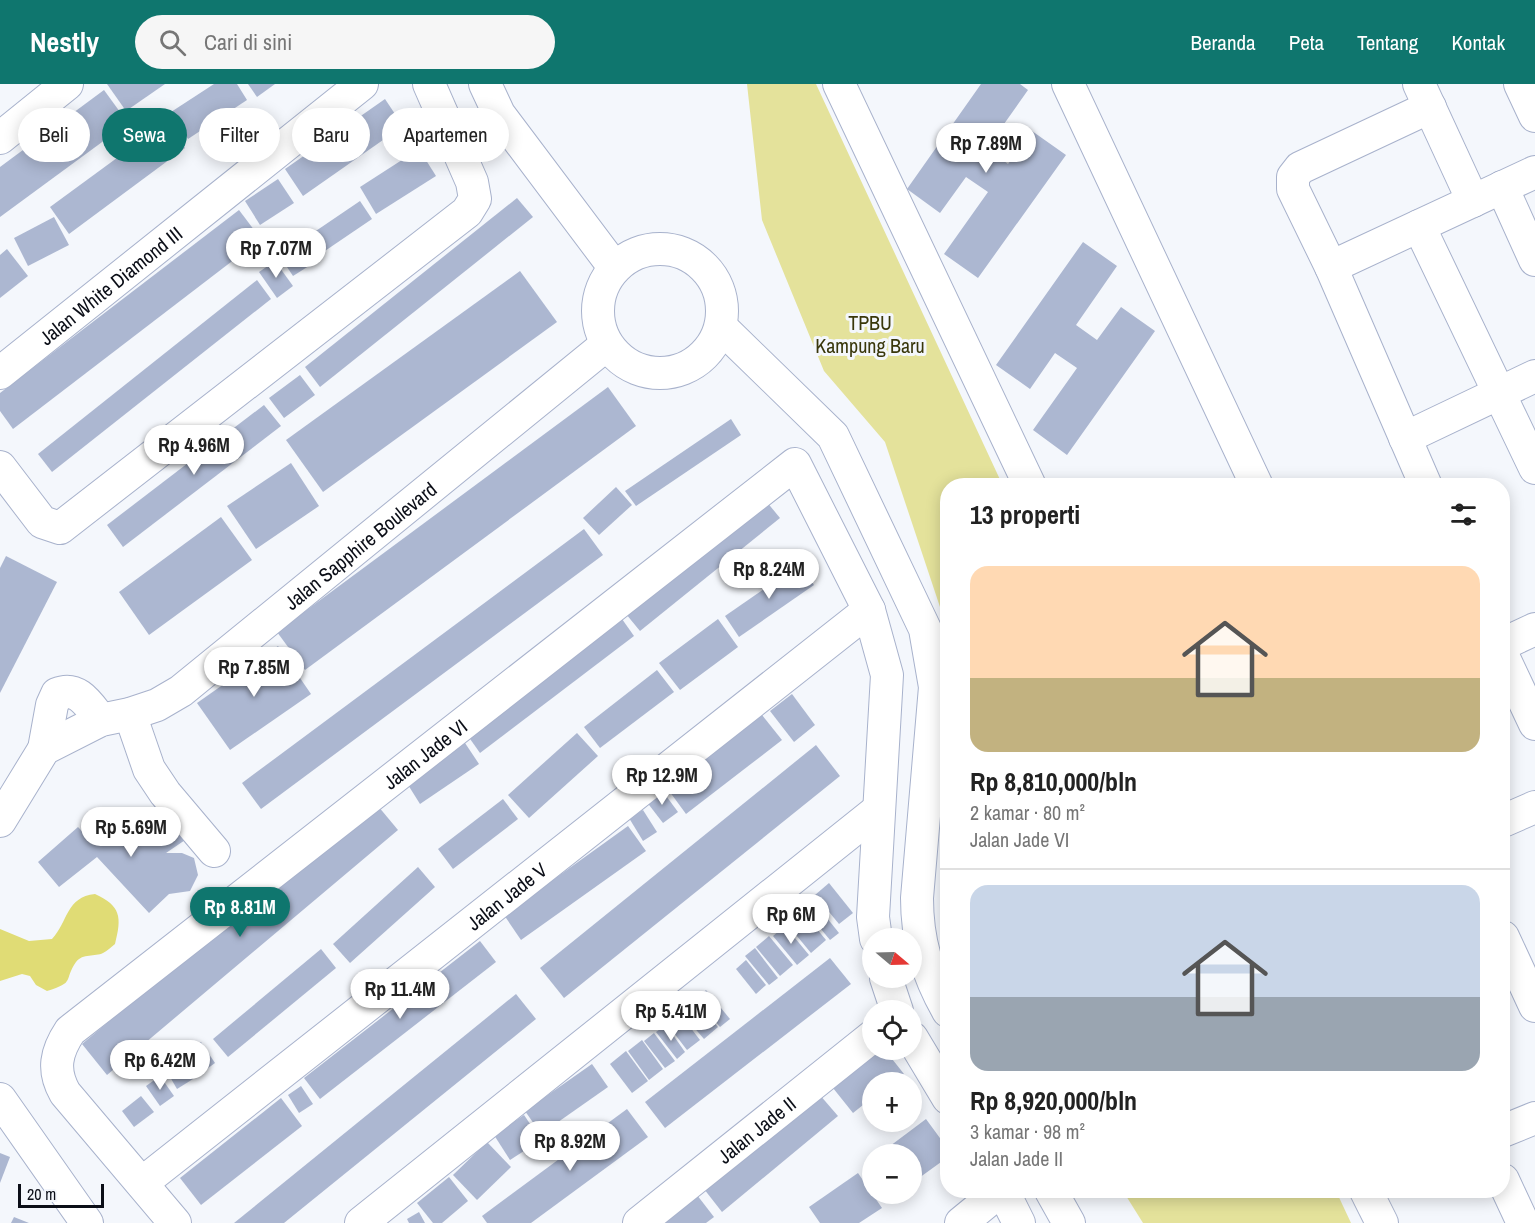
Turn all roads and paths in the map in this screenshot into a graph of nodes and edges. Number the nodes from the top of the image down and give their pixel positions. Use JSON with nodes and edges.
{"nodes":[{"id":1,"x":67,"y":84,"type":"edge"},
{"id":2,"x":362,"y":84,"type":"edge"},
{"id":3,"x":429,"y":84,"type":"edge"},
{"id":4,"x":485,"y":84,"type":"edge"},
{"id":5,"x":839,"y":84,"type":"edge"},
{"id":6,"x":1068,"y":84,"type":"edge"},
{"id":7,"x":1520,"y":84,"type":"edge"},
{"id":8,"x":1425,"y":95,"type":"edge"},
{"id":9,"x":1535,"y":116,"type":"edge"},
{"id":10,"x":0,"y":138,"type":"edge"},
{"id":11,"x":1535,"y":172,"type":"edge"},
{"id":12,"x":1502,"y":188,"type":"junction"},
{"id":13,"x":1473,"y":201,"type":"junction"},
{"id":14,"x":1419,"y":226,"type":"junction"},
{"id":15,"x":1535,"y":260,"type":"edge"},
{"id":16,"x":614,"y":267,"type":"junction"},
{"id":17,"x":1331,"y":267,"type":"junction"},
{"id":18,"x":720,"y":327,"type":"junction"},
{"id":19,"x":606,"y":345,"type":"junction"},
{"id":20,"x":0,"y":373,"type":"edge"},
{"id":21,"x":1535,"y":376,"type":"edge"},
{"id":22,"x":1500,"y":392,"type":"junction"},
{"id":23,"x":1405,"y":438,"type":"junction"},
{"id":24,"x":0,"y":466,"type":"edge"},
{"id":25,"x":1535,"y":468,"type":"edge"},
{"id":26,"x":1026,"y":478,"type":"edge"},
{"id":27,"x":1253,"y":478,"type":"edge"},
{"id":28,"x":1422,"y":478,"type":"edge"},
{"id":29,"x":869,"y":610,"type":"junction"},
{"id":30,"x":1535,"y":629,"type":"edge"},
{"id":31,"x":1510,"y":641,"type":"edge"},
{"id":32,"x":1510,"y":671,"type":"edge"},
{"id":33,"x":115,"y":717,"type":"junction"},
{"id":34,"x":1535,"y":724,"type":"edge"},
{"id":35,"x":44,"y":750,"type":"junction"},
{"id":36,"x":1535,"y":807,"type":"edge"},
{"id":37,"x":878,"y":810,"type":"junction"},
{"id":38,"x":1510,"y":818,"type":"edge"},
{"id":39,"x":0,"y":821,"type":"edge"},
{"id":40,"x":214,"y":851,"type":"dead end"},
{"id":41,"x":874,"y":928,"type":"edge"},
{"id":42,"x":1510,"y":952,"type":"edge"},
{"id":43,"x":940,"y":993,"type":"edge"},
{"id":44,"x":1535,"y":1006,"type":"edge"},
{"id":45,"x":862,"y":1045,"type":"edge"},
{"id":46,"x":922,"y":1055,"type":"edge"},
{"id":47,"x":940,"y":1085,"type":"edge"},
{"id":48,"x":0,"y":1100,"type":"edge"},
{"id":49,"x":1535,"y":1118,"type":"edge"},
{"id":50,"x":1510,"y":1128,"type":"edge"},
{"id":51,"x":142,"y":1183,"type":"junction"},
{"id":52,"x":1510,"y":1195,"type":"edge"},
{"id":53,"x":992,"y":1198,"type":"edge"},
{"id":54,"x":1005,"y":1198,"type":"edge"},
{"id":55,"x":1055,"y":1198,"type":"edge"},
{"id":56,"x":1370,"y":1198,"type":"edge"},
{"id":57,"x":87,"y":1223,"type":"edge"},
{"id":58,"x":175,"y":1223,"type":"edge"},
{"id":59,"x":361,"y":1223,"type":"edge"},
{"id":60,"x":639,"y":1223,"type":"edge"},
{"id":61,"x":961,"y":1223,"type":"edge"},
{"id":62,"x":1019,"y":1223,"type":"edge"},
{"id":63,"x":1069,"y":1223,"type":"edge"},
{"id":64,"x":1382,"y":1223,"type":"edge"},
{"id":65,"x":1523,"y":1223,"type":"edge"}],
"edges":[{"from":1,"to":10,"type":"street"},
{"from":2,"to":20,"type":"street","name":"Jalan White Diamond III"},
{"from":3,"to":24,"type":"street"},
{"from":4,"to":16,"type":"street"},
{"from":5,"to":26,"type":"street"},
{"from":6,"to":27,"type":"street"},
{"from":7,"to":9,"type":"street"},
{"from":8,"to":13,"type":"street"},
{"from":8,"to":17,"type":"street"},
{"from":11,"to":12,"type":"street"},
{"from":12,"to":13,"type":"street"},
{"from":12,"to":15,"type":"street"},
{"from":13,"to":14,"type":"street"},
{"from":14,"to":17,"type":"street"},
{"from":14,"to":22,"type":"street"},
{"from":16,"to":18,"type":"street"},
{"from":16,"to":19,"type":"street"},
{"from":17,"to":23,"type":"street"},
{"from":18,"to":19,"type":"street"},
{"from":18,"to":43,"type":"street"},
{"from":19,"to":33,"type":"street","name":"Jalan Sapphire Boulevard"},
{"from":21,"to":22,"type":"street"},
{"from":22,"to":23,"type":"street"},
{"from":22,"to":25,"type":"street"},
{"from":23,"to":28,"type":"street"},
{"from":29,"to":37,"type":"street"},
{"from":29,"to":51,"type":"street","name":"Jalan Jade V"},
{"from":29,"to":51,"type":"street","name":"Jalan Jade VI"},
{"from":30,"to":31,"type":"street"},
{"from":32,"to":34,"type":"street"},
{"from":33,"to":35,"type":"street","name":"Jalan Sapphire Boulevard"},
{"from":33,"to":35,"type":"street"},
{"from":33,"to":40,"type":"street"},
{"from":35,"to":39,"type":"street"},
{"from":36,"to":38,"type":"street"},
{"from":37,"to":41,"type":"street"},
{"from":37,"to":59,"type":"street"},
{"from":42,"to":44,"type":"street"},
{"from":45,"to":60,"type":"street","name":"Jalan Jade II"},
{"from":46,"to":47,"type":"street"},
{"from":48,"to":57,"type":"street"},
{"from":49,"to":50,"type":"street"},
{"from":51,"to":58,"type":"street"},
{"from":52,"to":65,"type":"street"},
{"from":53,"to":61,"type":"street"},
{"from":54,"to":62,"type":"street"},
{"from":55,"to":63,"type":"street"},
{"from":56,"to":64,"type":"street"}]}
